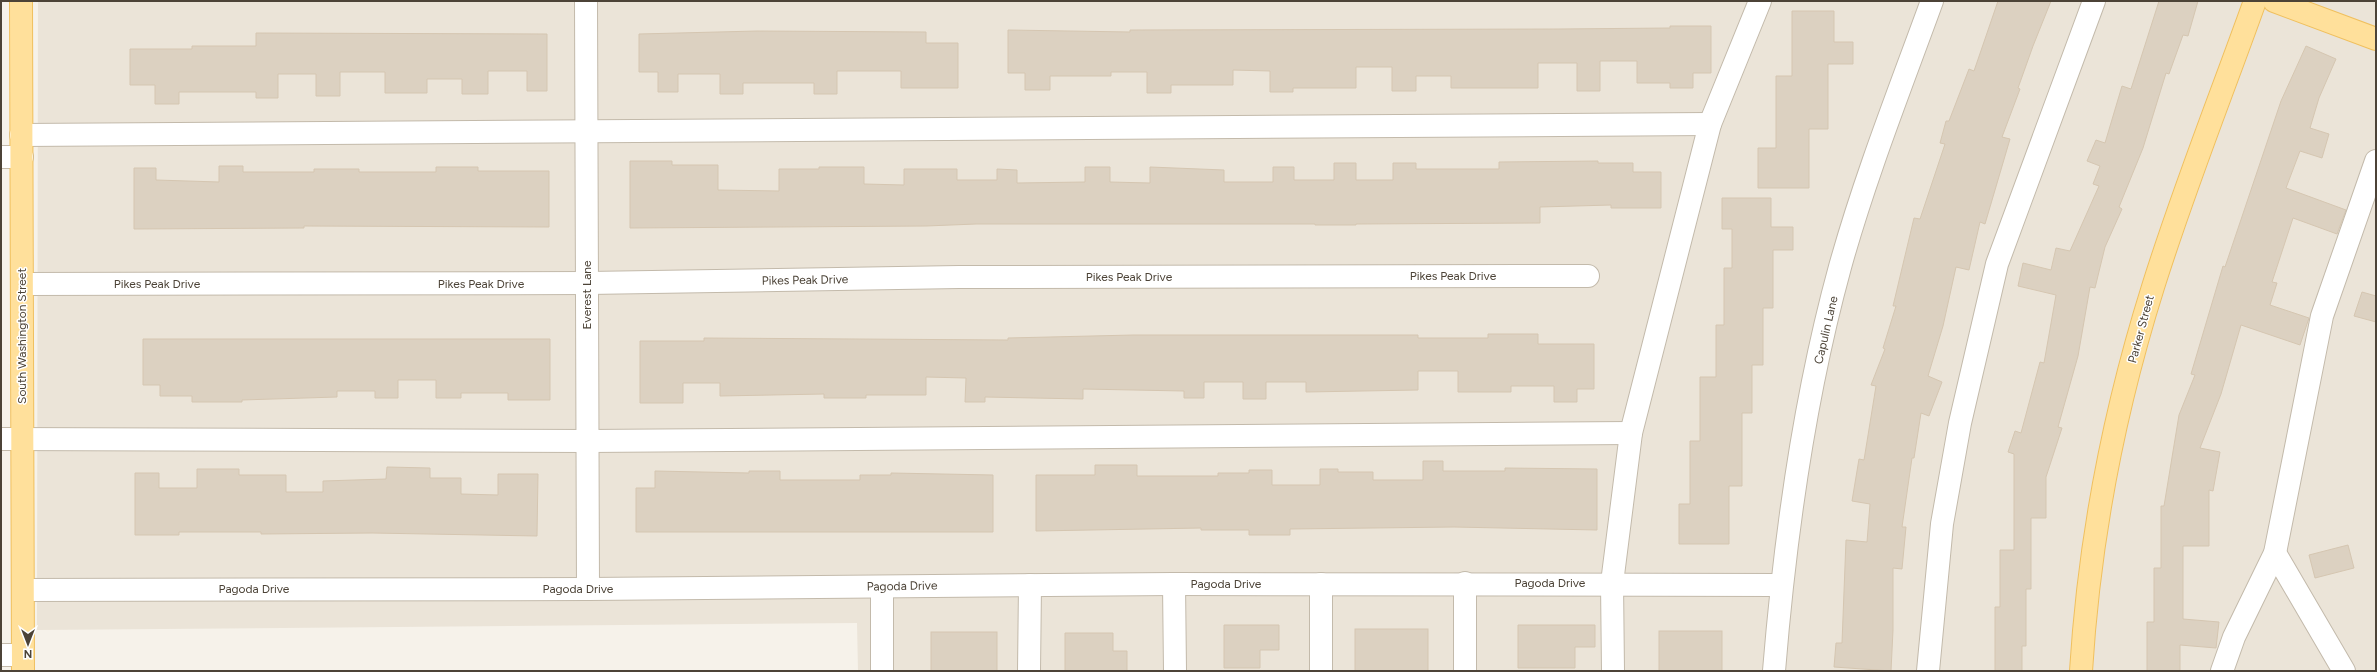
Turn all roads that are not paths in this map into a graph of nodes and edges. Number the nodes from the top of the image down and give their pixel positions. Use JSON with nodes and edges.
{"nodes":[{"id":1,"x":21,"y":1,"type":"edge"},
{"id":2,"x":586,"y":1,"type":"edge"},
{"id":3,"x":1760,"y":1,"type":"edge"},
{"id":4,"x":1932,"y":1,"type":"edge"},
{"id":5,"x":2094,"y":1,"type":"edge"},
{"id":6,"x":2256,"y":1,"type":"edge"},
{"id":7,"x":2274,"y":1,"type":"edge"},
{"id":8,"x":2376,"y":39,"type":"edge"},
{"id":9,"x":1710,"y":124,"type":"junction"},
{"id":10,"x":587,"y":132,"type":"junction"},
{"id":11,"x":21,"y":136,"type":"junction"},
{"id":12,"x":11,"y":157,"type":"edge"},
{"id":13,"x":2376,"y":161,"type":"edge"},
{"id":14,"x":1588,"y":276,"type":"dead end"},
{"id":15,"x":588,"y":283,"type":"junction"},
{"id":16,"x":22,"y":284,"type":"junction"},
{"id":17,"x":1631,"y":433,"type":"junction"},
{"id":18,"x":11,"y":439,"type":"edge"},
{"id":19,"x":588,"y":440,"type":"junction"},
{"id":20,"x":2275,"y":554,"type":"junction"},
{"id":21,"x":1465,"y":583,"type":"junction"},
{"id":22,"x":1612,"y":583,"type":"junction"},
{"id":23,"x":1174,"y":584,"type":"junction"},
{"id":24,"x":1321,"y":584,"type":"junction"},
{"id":25,"x":1030,"y":585,"type":"junction"},
{"id":26,"x":1781,"y":585,"type":"junction"},
{"id":27,"x":882,"y":587,"type":"junction"},
{"id":28,"x":588,"y":589,"type":"junction"},
{"id":29,"x":23,"y":590,"type":"junction"},
{"id":30,"x":1,"y":655,"type":"edge"},
{"id":31,"x":23,"y":663,"type":"edge"},
{"id":32,"x":882,"y":671,"type":"edge"},
{"id":33,"x":1030,"y":671,"type":"edge"},
{"id":34,"x":1174,"y":671,"type":"edge"},
{"id":35,"x":1321,"y":671,"type":"edge"},
{"id":36,"x":1465,"y":671,"type":"edge"},
{"id":37,"x":1613,"y":671,"type":"edge"},
{"id":38,"x":1774,"y":671,"type":"edge"},
{"id":39,"x":1928,"y":671,"type":"edge"},
{"id":40,"x":2082,"y":671,"type":"edge"},
{"id":41,"x":2222,"y":671,"type":"edge"},
{"id":42,"x":2344,"y":671,"type":"edge"}],
"edges":[{"from":1,"to":11,"type":"main road","name":"South Washington Street"},
{"from":2,"to":10,"type":"street","name":"Everest Lane"},
{"from":3,"to":9,"type":"street"},
{"from":4,"to":26,"type":"street","name":"Capulin Lane"},
{"from":5,"to":39,"type":"street"},
{"from":6,"to":40,"type":"main road","name":"Parker Street"},
{"from":7,"to":8,"type":"main road"},
{"from":9,"to":10,"type":"street"},
{"from":9,"to":17,"type":"street"},
{"from":10,"to":11,"type":"street"},
{"from":10,"to":15,"type":"street","name":"Everest Lane"},
{"from":11,"to":12,"type":"main road","name":"South Washington Street"},
{"from":12,"to":16,"type":"main road","name":"South Washington Street"},
{"from":13,"to":20,"type":"street"},
{"from":14,"to":15,"type":"street","name":"Pikes Peak Drive"},
{"from":15,"to":16,"type":"street","name":"Pikes Peak Drive"},
{"from":15,"to":19,"type":"street","name":"Everest Lane"},
{"from":16,"to":18,"type":"main road","name":"South Washington Street"},
{"from":17,"to":19,"type":"street"},
{"from":17,"to":22,"type":"street"},
{"from":18,"to":19,"type":"street"},
{"from":18,"to":29,"type":"main road","name":"South Washington Street"},
{"from":19,"to":28,"type":"street","name":"Everest Lane"},
{"from":20,"to":41,"type":"street"},
{"from":20,"to":42,"type":"street"},
{"from":21,"to":22,"type":"street","name":"Pagoda Drive"},
{"from":21,"to":24,"type":"street","name":"Pagoda Drive"},
{"from":21,"to":36,"type":"street"},
{"from":22,"to":26,"type":"street","name":"Pagoda Drive"},
{"from":22,"to":37,"type":"street"},
{"from":23,"to":24,"type":"street","name":"Pagoda Drive"},
{"from":23,"to":25,"type":"street","name":"Pagoda Drive"},
{"from":23,"to":34,"type":"street"},
{"from":24,"to":35,"type":"street"},
{"from":25,"to":27,"type":"street","name":"Pagoda Drive"},
{"from":25,"to":33,"type":"street"},
{"from":26,"to":38,"type":"street","name":"Capulin Lane"},
{"from":27,"to":28,"type":"street","name":"Pagoda Drive"},
{"from":27,"to":32,"type":"street"},
{"from":28,"to":29,"type":"street","name":"Pagoda Drive"},
{"from":29,"to":31,"type":"main road","name":"South Washington Street"},
{"from":30,"to":31,"type":"street"}]}
